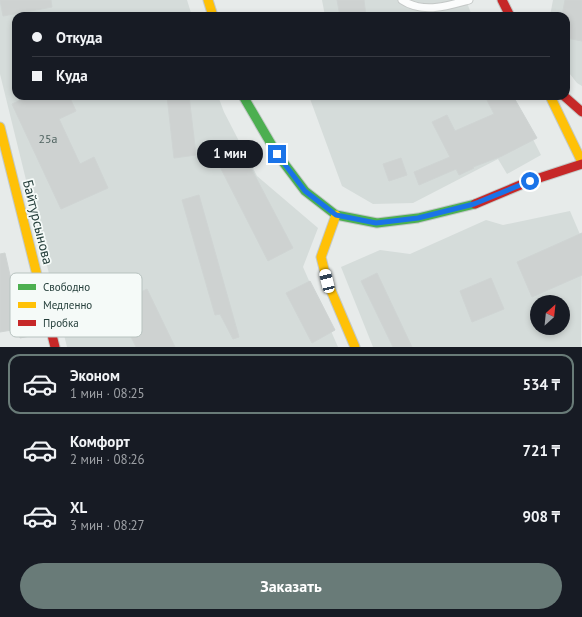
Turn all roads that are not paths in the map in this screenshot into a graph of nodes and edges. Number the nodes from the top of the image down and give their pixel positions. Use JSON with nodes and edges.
{"nodes":[{"id":1,"x":208,"y":0,"type":"edge"},
{"id":2,"x":402,"y":0,"type":"edge"},
{"id":3,"x":469,"y":0,"type":"edge"},
{"id":4,"x":502,"y":0,"type":"edge"},
{"id":5,"x":212,"y":12,"type":"edge"},
{"id":6,"x":508,"y":12,"type":"edge"},
{"id":7,"x":245,"y":100,"type":"edge"},
{"id":8,"x":552,"y":100,"type":"edge"},
{"id":9,"x":568,"y":100,"type":"edge"},
{"id":10,"x":582,"y":112,"type":"edge"},
{"id":11,"x":0,"y":127,"type":"edge"},
{"id":12,"x":582,"y":163,"type":"edge"},
{"id":13,"x":336,"y":215,"type":"junction"},
{"id":14,"x":36,"y":273,"type":"edge"},
{"id":15,"x":52,"y":337,"type":"edge"},
{"id":16,"x":55,"y":347,"type":"edge"},
{"id":17,"x":355,"y":347,"type":"edge"}],
"edges":[{"from":1,"to":5,"type":"street"},
{"from":2,"to":3,"type":"lane"},
{"from":4,"to":6,"type":"street"},
{"from":7,"to":13,"type":"street"},
{"from":8,"to":12,"type":"street"},
{"from":9,"to":10,"type":"street"},
{"from":11,"to":14,"type":"street","name":"Байтурсынова"},
{"from":12,"to":13,"type":"street"},
{"from":13,"to":17,"type":"street"},
{"from":15,"to":16,"type":"street","name":"Байтурсынова"}]}
